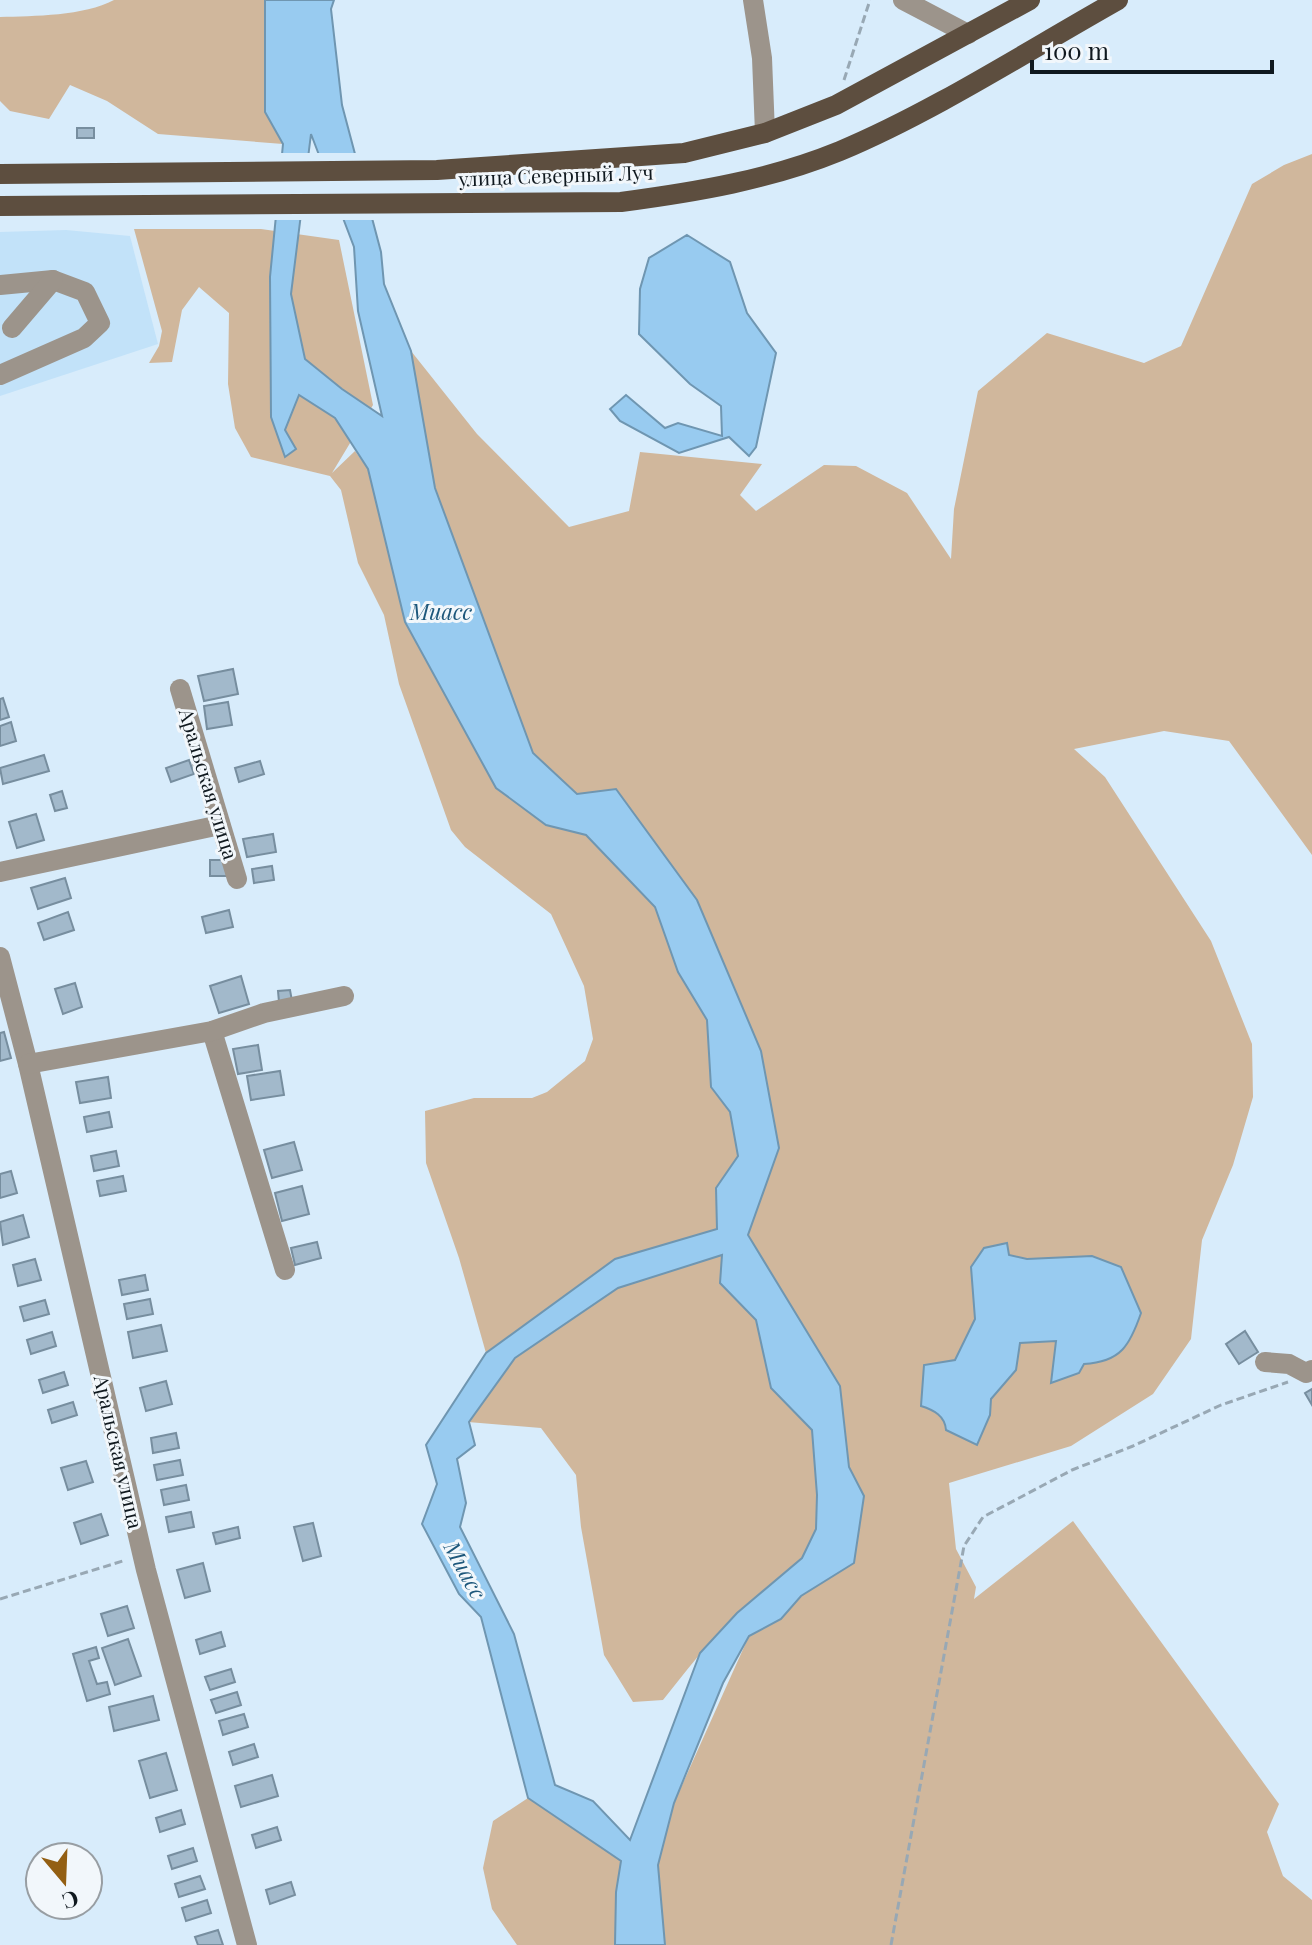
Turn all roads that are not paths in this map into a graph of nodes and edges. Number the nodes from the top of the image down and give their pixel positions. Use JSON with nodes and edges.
{"nodes":[{"id":1,"x":903,"y":0,"type":"edge"},
{"id":2,"x":1030,"y":0,"type":"edge"},
{"id":3,"x":1118,"y":0,"type":"edge"},
{"id":4,"x":757,"y":1,"type":"edge"},
{"id":5,"x":968,"y":34,"type":"junction"},
{"id":6,"x":765,"y":133,"type":"junction"},
{"id":7,"x":0,"y":174,"type":"edge"},
{"id":8,"x":0,"y":206,"type":"edge"},
{"id":9,"x":53,"y":280,"type":"junction"},
{"id":10,"x":0,"y":285,"type":"edge"},
{"id":11,"x":12,"y":328,"type":"dead end"},
{"id":12,"x":0,"y":375,"type":"edge"},
{"id":13,"x":180,"y":689,"type":"dead end"},
{"id":14,"x":220,"y":825,"type":"junction"},
{"id":15,"x":0,"y":872,"type":"edge"},
{"id":16,"x":237,"y":879,"type":"dead end"},
{"id":17,"x":0,"y":957,"type":"edge"},
{"id":18,"x":344,"y":996,"type":"dead end"},
{"id":19,"x":212,"y":1031,"type":"junction"},
{"id":20,"x":28,"y":1064,"type":"junction"},
{"id":21,"x":285,"y":1270,"type":"dead end"},
{"id":22,"x":1265,"y":1362,"type":"dead end"},
{"id":23,"x":1309,"y":1372,"type":"edge"},
{"id":24,"x":247,"y":1945,"type":"edge"}],
"edges":[{"from":1,"to":5,"type":"street"},
{"from":2,"to":5,"type":"main road","name":"улица Северный Луч"},
{"from":3,"to":8,"type":"main road","name":"улица Северный Луч"},
{"from":4,"to":6,"type":"street"},
{"from":5,"to":6,"type":"main road","name":"улица Северный Луч"},
{"from":6,"to":7,"type":"main road","name":"улица Северный Луч"},
{"from":9,"to":10,"type":"street"},
{"from":9,"to":11,"type":"street"},
{"from":9,"to":12,"type":"street"},
{"from":13,"to":14,"type":"street","name":"Аральская улица"},
{"from":14,"to":15,"type":"street"},
{"from":14,"to":16,"type":"street","name":"Аральская улица"},
{"from":17,"to":20,"type":"street","name":"Аральская улица"},
{"from":18,"to":19,"type":"street"},
{"from":19,"to":20,"type":"street"},
{"from":19,"to":21,"type":"street"},
{"from":20,"to":24,"type":"street","name":"Аральская улица"},
{"from":22,"to":23,"type":"street"}]}
